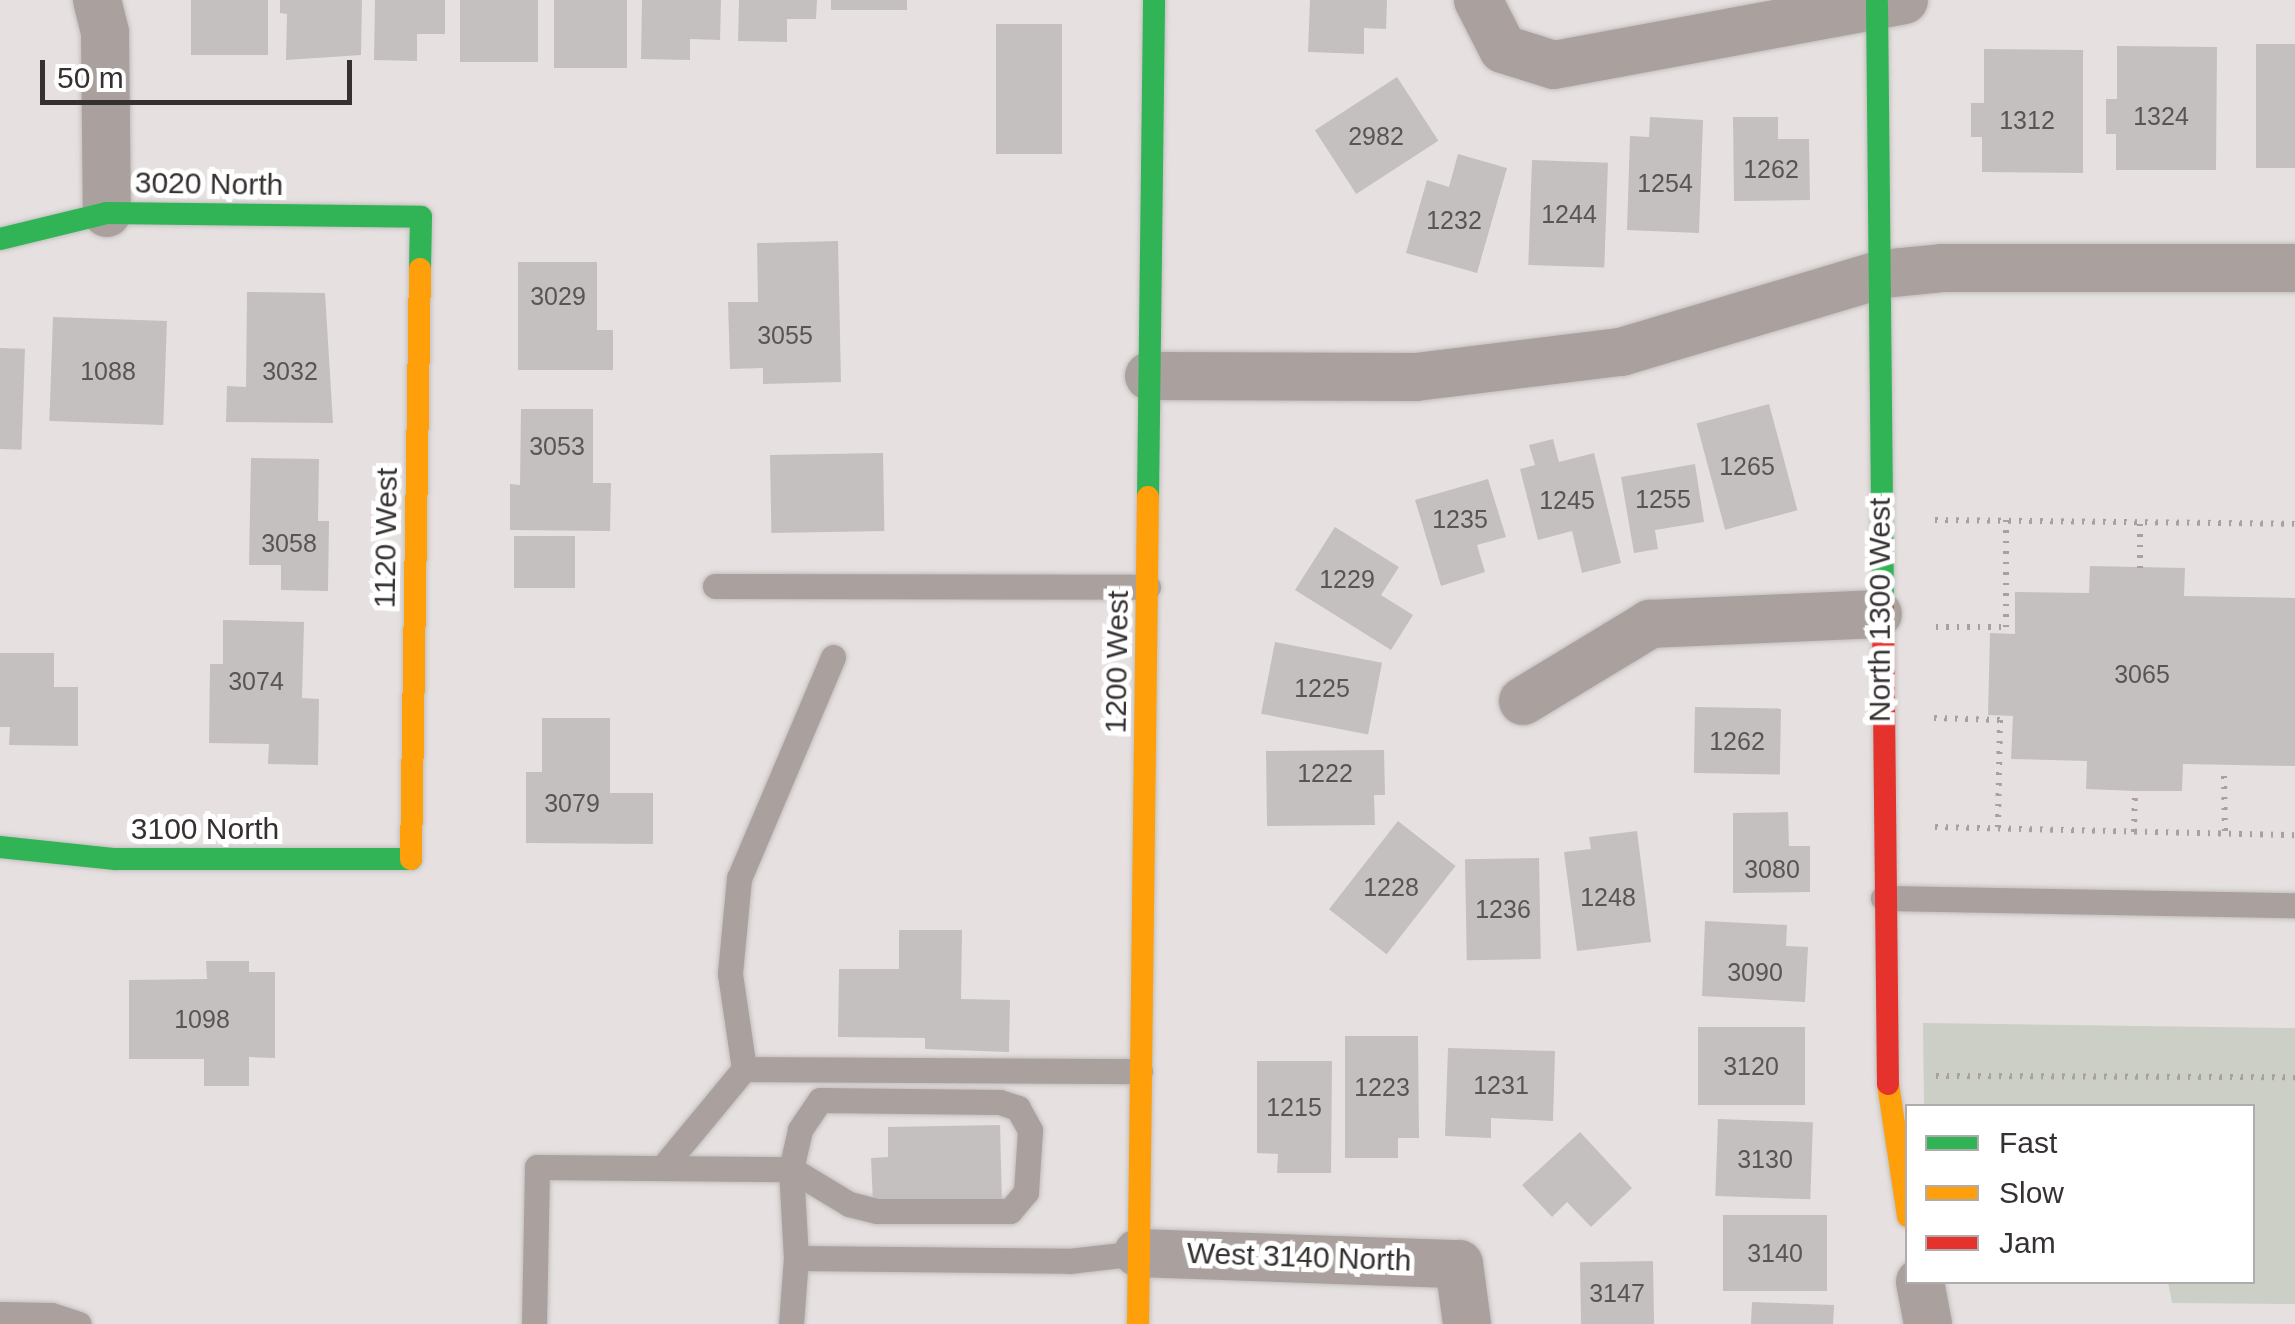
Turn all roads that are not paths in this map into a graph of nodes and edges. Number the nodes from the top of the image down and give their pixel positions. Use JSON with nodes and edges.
{"nodes":[{"id":1,"x":97,"y":0,"type":"edge"},
{"id":2,"x":1154,"y":0,"type":"edge"},
{"id":3,"x":1478,"y":0,"type":"edge"},
{"id":4,"x":1891,"y":2,"type":"edge"},
{"id":5,"x":108,"y":213,"type":"junction"},
{"id":6,"x":421,"y":217,"type":"joint"},
{"id":7,"x":0,"y":240,"type":"edge"},
{"id":8,"x":2295,"y":268,"type":"edge"},
{"id":9,"x":1882,"y":274,"type":"junction"},
{"id":10,"x":1149,"y":376,"type":"junction"},
{"id":11,"x":715,"y":586,"type":"dead end"},
{"id":12,"x":1148,"y":586,"type":"junction"},
{"id":13,"x":1878,"y":614,"type":"junction"},
{"id":14,"x":833,"y":658,"type":"dead end"},
{"id":15,"x":1524,"y":701,"type":"dead end"},
{"id":16,"x":0,"y":847,"type":"edge"},
{"id":17,"x":411,"y":860,"type":"joint"},
{"id":18,"x":1883,"y":898,"type":"junction"},
{"id":19,"x":2295,"y":905,"type":"edge"},
{"id":20,"x":744,"y":1069,"type":"junction"},
{"id":21,"x":1140,"y":1071,"type":"junction"},
{"id":22,"x":662,"y":1167,"type":"junction"},
{"id":23,"x":791,"y":1170,"type":"junction"},
{"id":24,"x":1905,"y":1200,"type":"edge"},
{"id":25,"x":1138,"y":1252,"type":"junction"},
{"id":26,"x":796,"y":1258,"type":"junction"},
{"id":27,"x":1920,"y":1284,"type":"edge"},
{"id":28,"x":0,"y":1314,"type":"edge"},
{"id":29,"x":79,"y":1324,"type":"edge"},
{"id":30,"x":534,"y":1324,"type":"edge"},
{"id":31,"x":791,"y":1324,"type":"edge"},
{"id":32,"x":1138,"y":1324,"type":"edge"},
{"id":33,"x":1468,"y":1324,"type":"edge"},
{"id":34,"x":1928,"y":1324,"type":"edge"}],
"edges":[{"from":1,"to":5,"type":"street"},
{"from":2,"to":10,"type":"street","name":"1200 West"},
{"from":3,"to":4,"type":"street"},
{"from":4,"to":9,"type":"street","name":"North 1300 West"},
{"from":5,"to":6,"type":"street","name":"3020 North"},
{"from":5,"to":7,"type":"street","name":"3020 North"},
{"from":6,"to":17,"type":"street","name":"1120 West"},
{"from":8,"to":9,"type":"street"},
{"from":9,"to":10,"type":"street"},
{"from":9,"to":13,"type":"street","name":"North 1300 West"},
{"from":10,"to":12,"type":"street","name":"1200 West"},
{"from":11,"to":12,"type":"lane"},
{"from":12,"to":21,"type":"street","name":"1200 West"},
{"from":13,"to":15,"type":"street"},
{"from":13,"to":18,"type":"street","name":"North 1300 West"},
{"from":14,"to":20,"type":"lane"},
{"from":16,"to":17,"type":"street","name":"3100 North"},
{"from":18,"to":19,"type":"lane"},
{"from":18,"to":24,"type":"street","name":"North 1300 West"},
{"from":20,"to":21,"type":"lane"},
{"from":20,"to":22,"type":"lane"},
{"from":21,"to":25,"type":"street","name":"1200 West"},
{"from":22,"to":23,"type":"lane"},
{"from":22,"to":30,"type":"lane"},
{"from":23,"to":23,"type":"lane"},
{"from":23,"to":26,"type":"lane"},
{"from":25,"to":26,"type":"lane"},
{"from":25,"to":32,"type":"street","name":"1200 West"},
{"from":25,"to":33,"type":"street","name":"West 3140 North"},
{"from":26,"to":31,"type":"lane"},
{"from":27,"to":34,"type":"street"},
{"from":28,"to":29,"type":"lane"}]}
